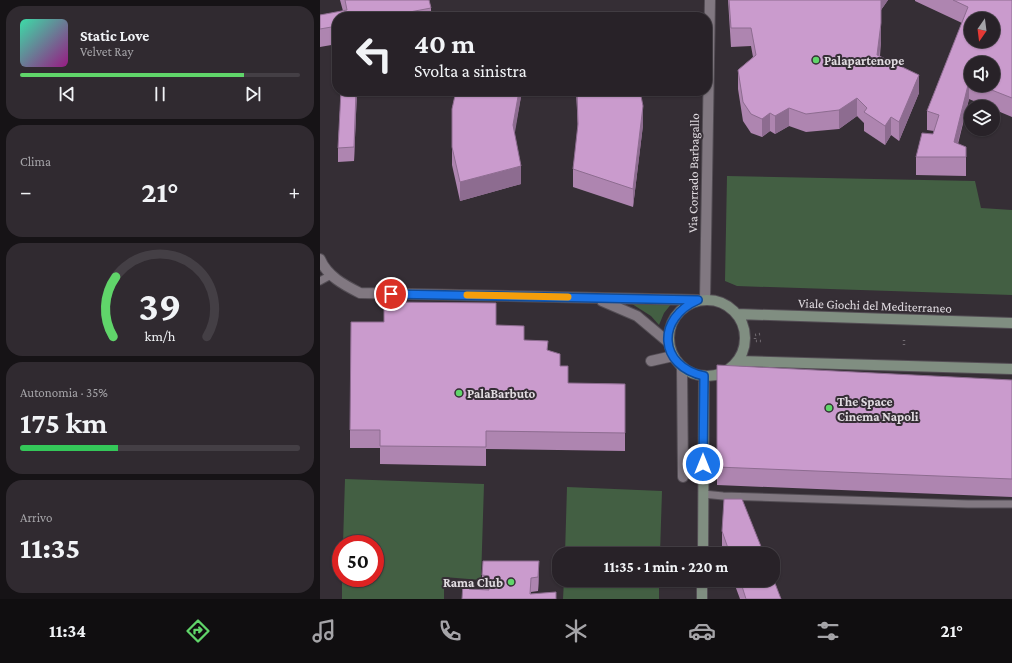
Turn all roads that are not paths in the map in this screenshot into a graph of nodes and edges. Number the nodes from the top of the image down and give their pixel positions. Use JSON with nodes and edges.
{"nodes":[{"id":1,"x":710,"y":0,"type":"edge"},
{"id":2,"x":710,"y":12,"type":"edge"},
{"id":3,"x":707,"y":96,"type":"edge"},
{"id":4,"x":320,"y":259,"type":"edge"},
{"id":5,"x":331,"y":275,"type":"junction"},
{"id":6,"x":320,"y":281,"type":"edge"},
{"id":7,"x":591,"y":298,"type":"junction"},
{"id":8,"x":701,"y":299,"type":"junction"},
{"id":9,"x":737,"y":314,"type":"junction"},
{"id":10,"x":1012,"y":323,"type":"edge"},
{"id":11,"x":668,"y":342,"type":"junction"},
{"id":12,"x":672,"y":356,"type":"junction"},
{"id":13,"x":651,"y":361,"type":"dead end"},
{"id":14,"x":738,"y":361,"type":"junction"},
{"id":15,"x":682,"y":368,"type":"junction"},
{"id":16,"x":1012,"y":369,"type":"edge"},
{"id":17,"x":704,"y":376,"type":"junction"},
{"id":18,"x":683,"y":477,"type":"dead end"},
{"id":19,"x":703,"y":494,"type":"junction"},
{"id":20,"x":1012,"y":504,"type":"edge"},
{"id":21,"x":703,"y":547,"type":"edge"},
{"id":22,"x":702,"y":587,"type":"edge"},
{"id":23,"x":702,"y":599,"type":"edge"}],
"edges":[{"from":1,"to":2,"type":"street","name":"Via Corrado Barbagallo"},
{"from":3,"to":8,"type":"street","name":"Via Corrado Barbagallo"},
{"from":4,"to":5,"type":"street"},
{"from":5,"to":6,"type":"lane"},
{"from":5,"to":7,"type":"street"},
{"from":7,"to":8,"type":"street"},
{"from":7,"to":11,"type":"street"},
{"from":8,"to":9,"type":"main road"},
{"from":8,"to":11,"type":"main road"},
{"from":9,"to":10,"type":"main road","name":"Viale Giochi del Mediterraneo"},
{"from":9,"to":14,"type":"main road"},
{"from":11,"to":12,"type":"main road"},
{"from":12,"to":13,"type":"street"},
{"from":12,"to":15,"type":"main road"},
{"from":14,"to":16,"type":"main road"},
{"from":14,"to":17,"type":"main road"},
{"from":15,"to":17,"type":"main road"},
{"from":15,"to":18,"type":"street"},
{"from":17,"to":19,"type":"main road"},
{"from":19,"to":20,"type":"lane"},
{"from":19,"to":21,"type":"main road"},
{"from":22,"to":23,"type":"main road"}]}
